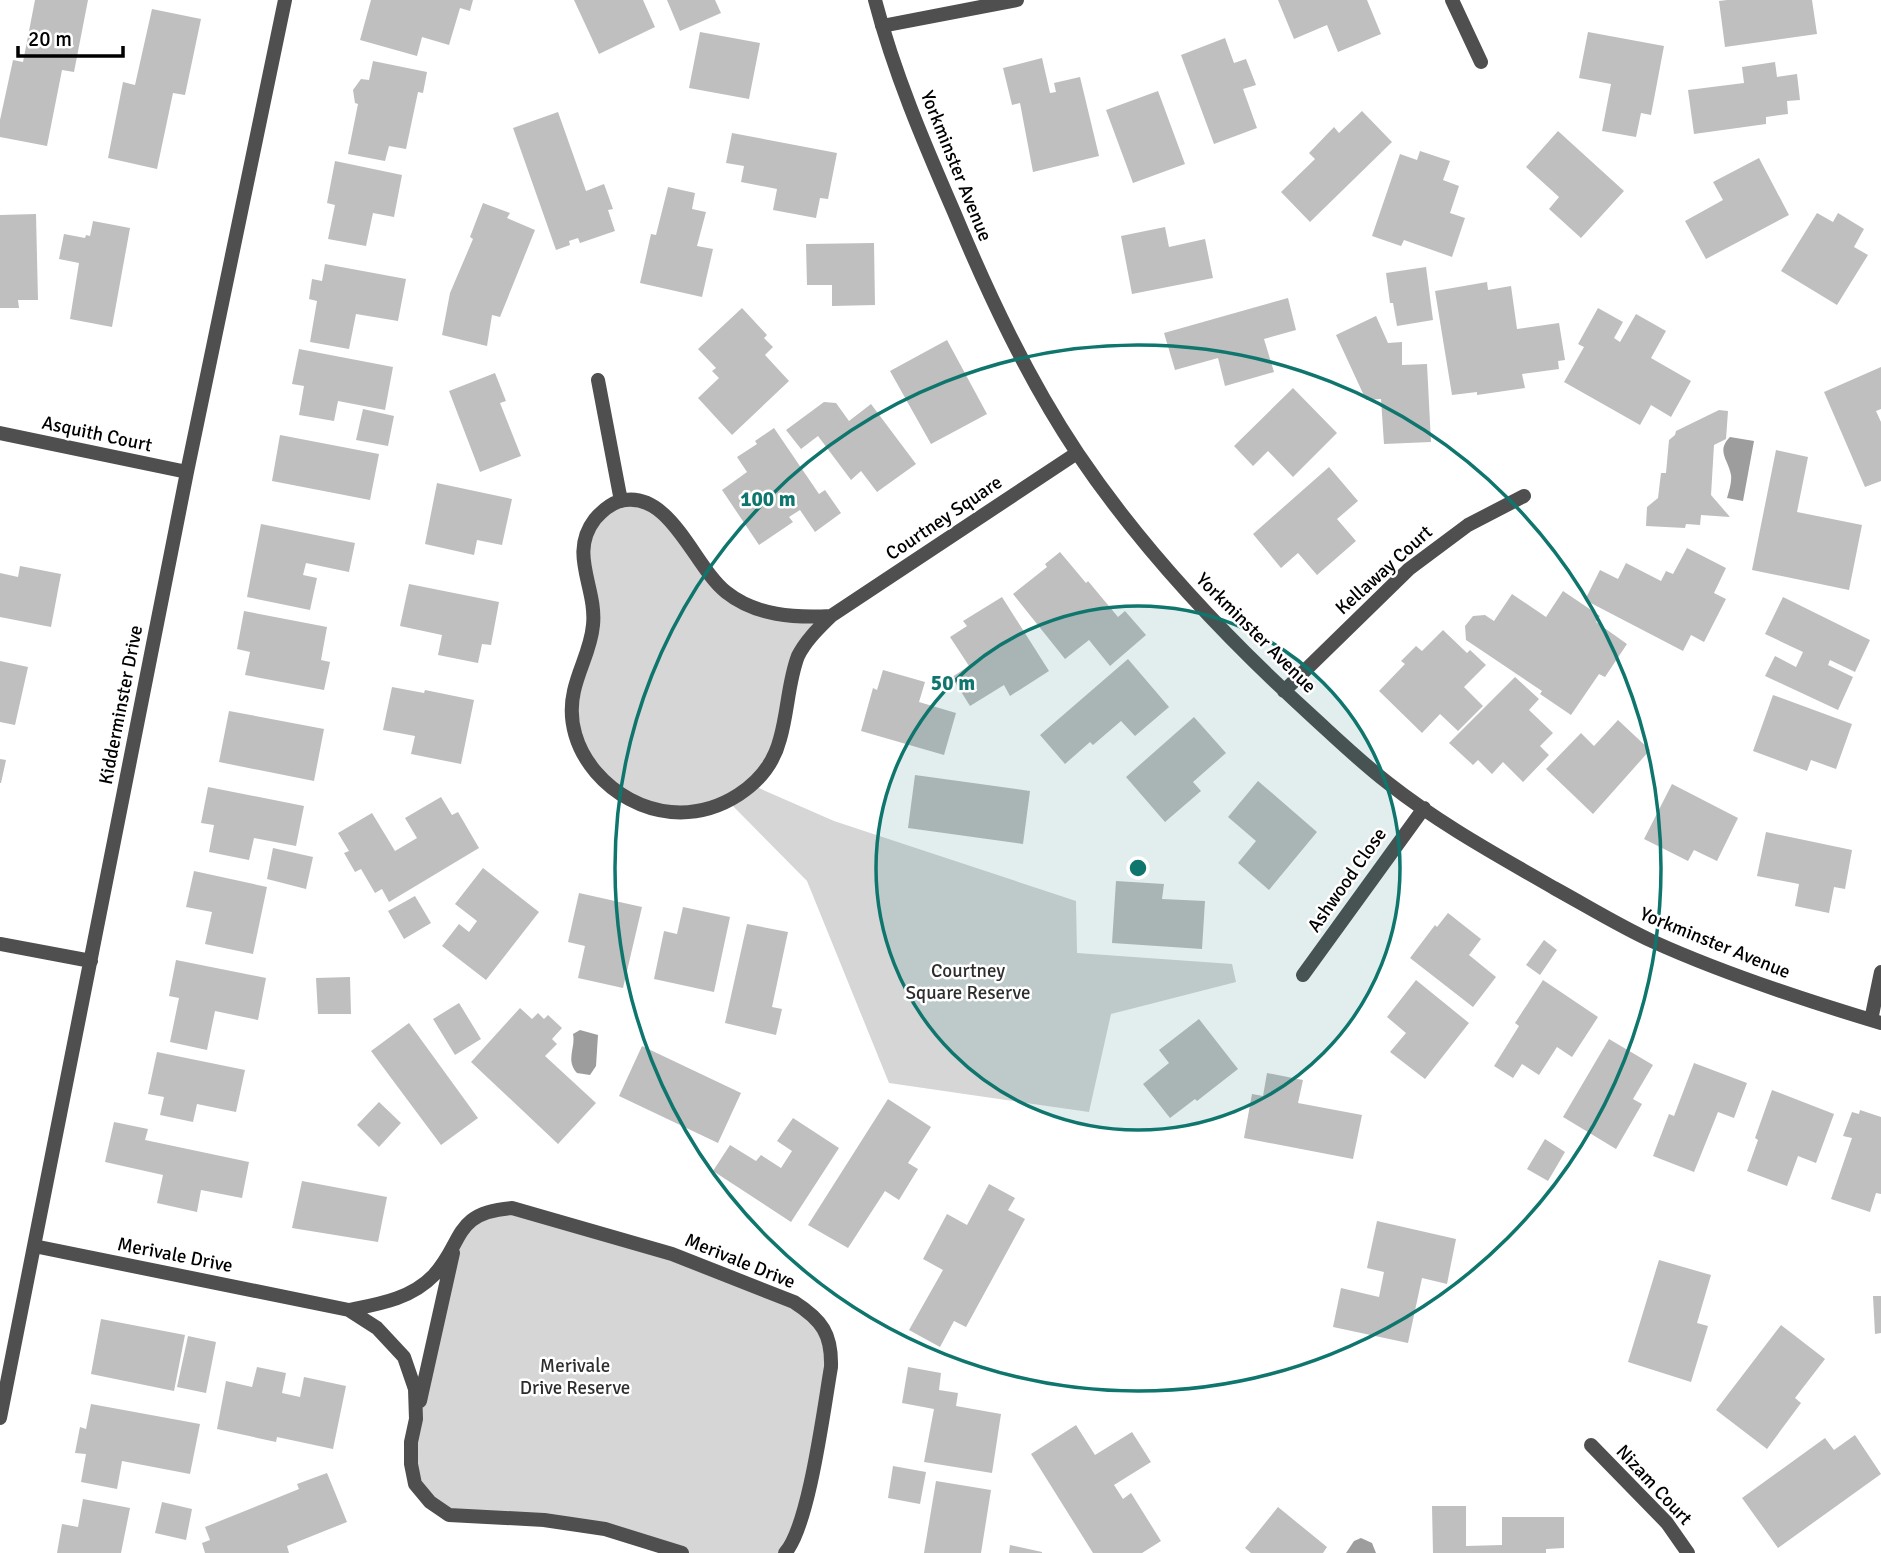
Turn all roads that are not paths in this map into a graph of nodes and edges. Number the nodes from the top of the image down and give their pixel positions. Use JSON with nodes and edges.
{"nodes":[{"id":1,"x":285,"y":0,"type":"edge"},
{"id":2,"x":875,"y":0,"type":"edge"},
{"id":3,"x":1017,"y":0,"type":"edge"},
{"id":4,"x":1452,"y":0,"type":"edge"},
{"id":5,"x":882,"y":26,"type":"junction"},
{"id":6,"x":1481,"y":62,"type":"dead end"},
{"id":7,"x":598,"y":380,"type":"dead end"},
{"id":8,"x":0,"y":433,"type":"edge"},
{"id":9,"x":1077,"y":453,"type":"junction"},
{"id":10,"x":187,"y":472,"type":"junction"},
{"id":11,"x":1524,"y":496,"type":"dead end"},
{"id":12,"x":621,"y":501,"type":"junction"},
{"id":13,"x":831,"y":616,"type":"junction"},
{"id":14,"x":1284,"y":691,"type":"junction"},
{"id":15,"x":1423,"y":808,"type":"junction"},
{"id":16,"x":0,"y":944,"type":"edge"},
{"id":17,"x":91,"y":961,"type":"junction"},
{"id":18,"x":1881,"y":972,"type":"edge"},
{"id":19,"x":1303,"y":975,"type":"dead end"},
{"id":20,"x":1876,"y":1022,"type":"edge"},
{"id":21,"x":457,"y":1236,"type":"junction"},
{"id":22,"x":34,"y":1246,"type":"junction"},
{"id":23,"x":349,"y":1310,"type":"junction"},
{"id":24,"x":0,"y":1418,"type":"edge"},
{"id":25,"x":416,"y":1419,"type":"junction"},
{"id":26,"x":1591,"y":1445,"type":"dead end"},
{"id":27,"x":682,"y":1553,"type":"edge"},
{"id":28,"x":785,"y":1553,"type":"edge"},
{"id":29,"x":1688,"y":1553,"type":"edge"}],
"edges":[{"from":1,"to":10,"type":"street","name":"Kidderminster Drive"},
{"from":2,"to":5,"type":"street","name":"Yorkminster Avenue"},
{"from":3,"to":5,"type":"street"},
{"from":4,"to":6,"type":"street"},
{"from":5,"to":9,"type":"street","name":"Yorkminster Avenue"},
{"from":7,"to":12,"type":"street"},
{"from":8,"to":10,"type":"street","name":"Asquith Court"},
{"from":9,"to":13,"type":"street","name":"Courtney Square"},
{"from":9,"to":14,"type":"street","name":"Yorkminster Avenue"},
{"from":10,"to":17,"type":"street","name":"Kidderminster Drive"},
{"from":11,"to":14,"type":"street","name":"Kellaway Court"},
{"from":12,"to":13,"type":"street"},
{"from":12,"to":13,"type":"street","name":"Courtney Square"},
{"from":14,"to":15,"type":"street","name":"Yorkminster Avenue"},
{"from":15,"to":19,"type":"street","name":"Ashwood Close"},
{"from":15,"to":20,"type":"street","name":"Yorkminster Avenue"},
{"from":16,"to":17,"type":"street"},
{"from":17,"to":22,"type":"street","name":"Kidderminster Drive"},
{"from":18,"to":20,"type":"street"},
{"from":21,"to":23,"type":"street","name":"Merivale Drive"},
{"from":21,"to":25,"type":"street","name":"Merivale Drive"},
{"from":21,"to":28,"type":"street","name":"Merivale Drive"},
{"from":22,"to":23,"type":"street","name":"Merivale Drive"},
{"from":22,"to":24,"type":"street","name":"Kidderminster Drive"},
{"from":23,"to":25,"type":"street","name":"Merivale Drive"},
{"from":25,"to":27,"type":"street","name":"Merivale Drive"},
{"from":26,"to":29,"type":"street","name":"Nizam Court"}]}
